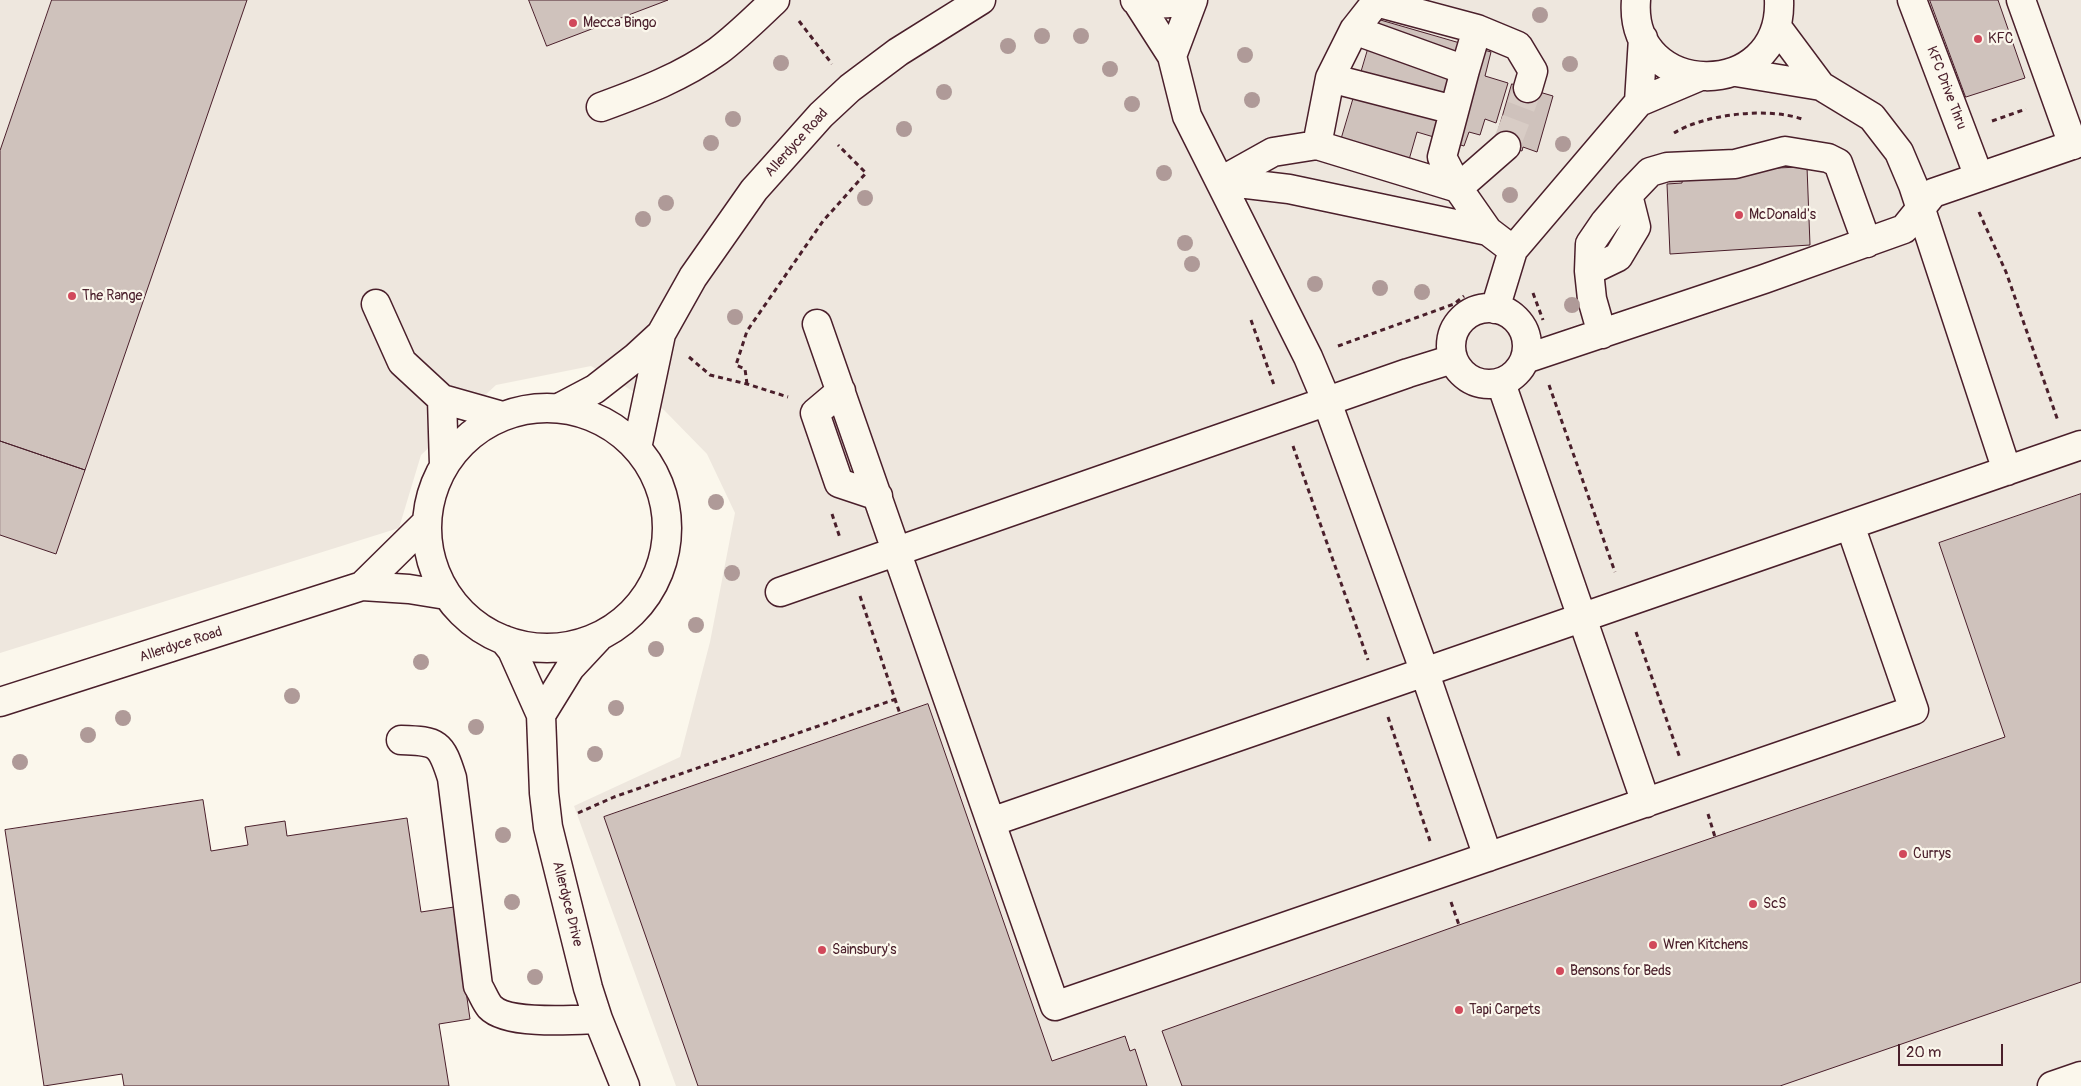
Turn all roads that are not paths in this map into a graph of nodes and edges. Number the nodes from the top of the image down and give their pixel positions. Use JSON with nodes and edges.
{"nodes":[{"id":1,"x":981,"y":0,"type":"edge"},
{"id":2,"x":1135,"y":0,"type":"edge"},
{"id":3,"x":1183,"y":0,"type":"edge"},
{"id":4,"x":1193,"y":0,"type":"edge"},
{"id":5,"x":1779,"y":0,"type":"edge"},
{"id":6,"x":1912,"y":0,"type":"edge"},
{"id":7,"x":2021,"y":0,"type":"edge"},
{"id":8,"x":1633,"y":3,"type":"edge"},
{"id":9,"x":785,"y":7,"type":"edge"},
{"id":10,"x":1777,"y":27,"type":"junction"},
{"id":11,"x":1354,"y":30,"type":"junction"},
{"id":12,"x":1477,"y":30,"type":"junction"},
{"id":13,"x":1643,"y":38,"type":"junction"},
{"id":14,"x":1172,"y":56,"type":"junction"},
{"id":15,"x":1465,"y":70,"type":"junction"},
{"id":16,"x":1736,"y":72,"type":"junction"},
{"id":17,"x":1698,"y":77,"type":"junction"},
{"id":18,"x":1330,"y":78,"type":"junction"},
{"id":19,"x":1821,"y":86,"type":"junction"},
{"id":20,"x":1528,"y":88,"type":"tunnel mouth"},
{"id":21,"x":1638,"y":102,"type":"junction"},
{"id":22,"x":601,"y":107,"type":"dead end"},
{"id":23,"x":1454,"y":110,"type":"junction"},
{"id":24,"x":2077,"y":143,"type":"edge"},
{"id":25,"x":1317,"y":144,"type":"junction"},
{"id":26,"x":1506,"y":146,"type":"tunnel mouth"},
{"id":27,"x":1978,"y":177,"type":"junction"},
{"id":28,"x":1220,"y":182,"type":"junction"},
{"id":29,"x":1458,"y":188,"type":"junction"},
{"id":30,"x":1920,"y":209,"type":"junction"},
{"id":31,"x":1488,"y":231,"type":"junction"},
{"id":32,"x":1867,"y":243,"type":"junction"},
{"id":33,"x":1513,"y":250,"type":"junction"},
{"id":34,"x":1497,"y":302,"type":"junction"},
{"id":35,"x":376,"y":304,"type":"dead end"},
{"id":36,"x":818,"y":324,"type":"dead end"},
{"id":37,"x":661,"y":334,"type":"junction"},
{"id":38,"x":1602,"y":334,"type":"junction"},
{"id":39,"x":1525,"y":358,"type":"junction"},
{"id":40,"x":1453,"y":359,"type":"junction"},
{"id":41,"x":1500,"y":383,"type":"junction"},
{"id":42,"x":442,"y":399,"type":"junction"},
{"id":43,"x":1326,"y":402,"type":"junction"},
{"id":44,"x":559,"y":408,"type":"junction"},
{"id":45,"x":502,"y":416,"type":"junction"},
{"id":46,"x":2075,"y":447,"type":"edge"},
{"id":47,"x":638,"y":448,"type":"junction"},
{"id":48,"x":444,"y":465,"type":"junction"},
{"id":49,"x":2007,"y":470,"type":"junction"},
{"id":50,"x":427,"y":522,"type":"junction"},
{"id":51,"x":1850,"y":525,"type":"junction"},
{"id":52,"x":898,"y":551,"type":"junction"},
{"id":53,"x":362,"y":586,"type":"junction"},
{"id":54,"x":780,"y":592,"type":"dead end"},
{"id":55,"x":446,"y":595,"type":"junction"},
{"id":56,"x":1582,"y":618,"type":"junction"},
{"id":57,"x":600,"y":636,"type":"junction"},
{"id":58,"x":504,"y":640,"type":"junction"},
{"id":59,"x":1424,"y":672,"type":"junction"},
{"id":60,"x":0,"y":702,"type":"edge"},
{"id":61,"x":541,"y":715,"type":"junction"},
{"id":62,"x":402,"y":740,"type":"dead end"},
{"id":63,"x":1646,"y":802,"type":"junction"},
{"id":64,"x":991,"y":822,"type":"junction"},
{"id":65,"x":1488,"y":857,"type":"junction"},
{"id":66,"x":598,"y":1020,"type":"junction"},
{"id":67,"x":2081,"y":1076,"type":"edge"},
{"id":68,"x":625,"y":1086,"type":"edge"},
{"id":69,"x":2052,"y":1086,"type":"edge"}],
"edges":[{"from":1,"to":37,"type":"street","name":"Allerdyce Road"},
{"from":2,"to":3,"type":"street"},
{"from":2,"to":14,"type":"street"},
{"from":4,"to":14,"type":"street"},
{"from":5,"to":10,"type":"street"},
{"from":6,"to":27,"type":"street","name":"KFC Drive Thru"},
{"from":7,"to":24,"type":"street"},
{"from":8,"to":13,"type":"street"},
{"from":9,"to":22,"type":"street"},
{"from":10,"to":16,"type":"street"},
{"from":10,"to":19,"type":"street"},
{"from":11,"to":12,"type":"street"},
{"from":11,"to":15,"type":"street"},
{"from":11,"to":18,"type":"street"},
{"from":12,"to":15,"type":"street"},
{"from":12,"to":20,"type":"street"},
{"from":13,"to":17,"type":"street"},
{"from":13,"to":21,"type":"street"},
{"from":14,"to":28,"type":"street"},
{"from":15,"to":23,"type":"street"},
{"from":16,"to":17,"type":"street"},
{"from":16,"to":19,"type":"street"},
{"from":17,"to":21,"type":"street"},
{"from":18,"to":23,"type":"street"},
{"from":18,"to":25,"type":"street"},
{"from":19,"to":30,"type":"street"},
{"from":21,"to":33,"type":"street"},
{"from":23,"to":29,"type":"street"},
{"from":24,"to":27,"type":"street"},
{"from":25,"to":28,"type":"street"},
{"from":25,"to":29,"type":"street"},
{"from":26,"to":29,"type":"street"},
{"from":27,"to":30,"type":"street"},
{"from":28,"to":31,"type":"street"},
{"from":28,"to":43,"type":"street"},
{"from":29,"to":31,"type":"street"},
{"from":30,"to":32,"type":"street"},
{"from":30,"to":49,"type":"street"},
{"from":31,"to":33,"type":"street"},
{"from":32,"to":38,"type":"street"},
{"from":32,"to":38,"type":"street"},
{"from":33,"to":34,"type":"street"},
{"from":34,"to":39,"type":"street"},
{"from":34,"to":40,"type":"street"},
{"from":35,"to":42,"type":"street"},
{"from":36,"to":52,"type":"street"},
{"from":37,"to":44,"type":"street","name":"Allerdyce Road"},
{"from":37,"to":47,"type":"street","name":"Allerdyce Road"},
{"from":38,"to":39,"type":"street"},
{"from":39,"to":41,"type":"street"},
{"from":40,"to":41,"type":"street"},
{"from":40,"to":43,"type":"street"},
{"from":41,"to":56,"type":"street"},
{"from":42,"to":45,"type":"street"},
{"from":42,"to":48,"type":"street"},
{"from":43,"to":52,"type":"street"},
{"from":43,"to":59,"type":"street"},
{"from":44,"to":45,"type":"street","name":"Allerdyce Road"},
{"from":44,"to":47,"type":"street","name":"Allerdyce Road"},
{"from":45,"to":48,"type":"street","name":"Allerdyce Road"},
{"from":46,"to":49,"type":"street"},
{"from":47,"to":57,"type":"street","name":"Allerdyce Road"},
{"from":48,"to":50,"type":"street","name":"Allerdyce Road"},
{"from":49,"to":51,"type":"street"},
{"from":50,"to":53,"type":"street","name":"Allerdyce Road"},
{"from":50,"to":55,"type":"street","name":"Allerdyce Road"},
{"from":51,"to":56,"type":"street"},
{"from":51,"to":63,"type":"street"},
{"from":52,"to":54,"type":"street"},
{"from":52,"to":64,"type":"street"},
{"from":53,"to":55,"type":"street","name":"Allerdyce Road"},
{"from":53,"to":60,"type":"street","name":"Allerdyce Road"},
{"from":55,"to":58,"type":"street","name":"Allerdyce Road"},
{"from":56,"to":59,"type":"street"},
{"from":56,"to":63,"type":"street"},
{"from":57,"to":58,"type":"street","name":"Allerdyce Road"},
{"from":57,"to":61,"type":"street"},
{"from":58,"to":61,"type":"street","name":"Allerdyce Drive"},
{"from":59,"to":64,"type":"street"},
{"from":59,"to":65,"type":"street"},
{"from":61,"to":66,"type":"street","name":"Allerdyce Drive"},
{"from":62,"to":66,"type":"street"},
{"from":63,"to":65,"type":"street"},
{"from":64,"to":65,"type":"street"},
{"from":66,"to":68,"type":"street","name":"Allerdyce Drive"},
{"from":67,"to":69,"type":"street"}]}
